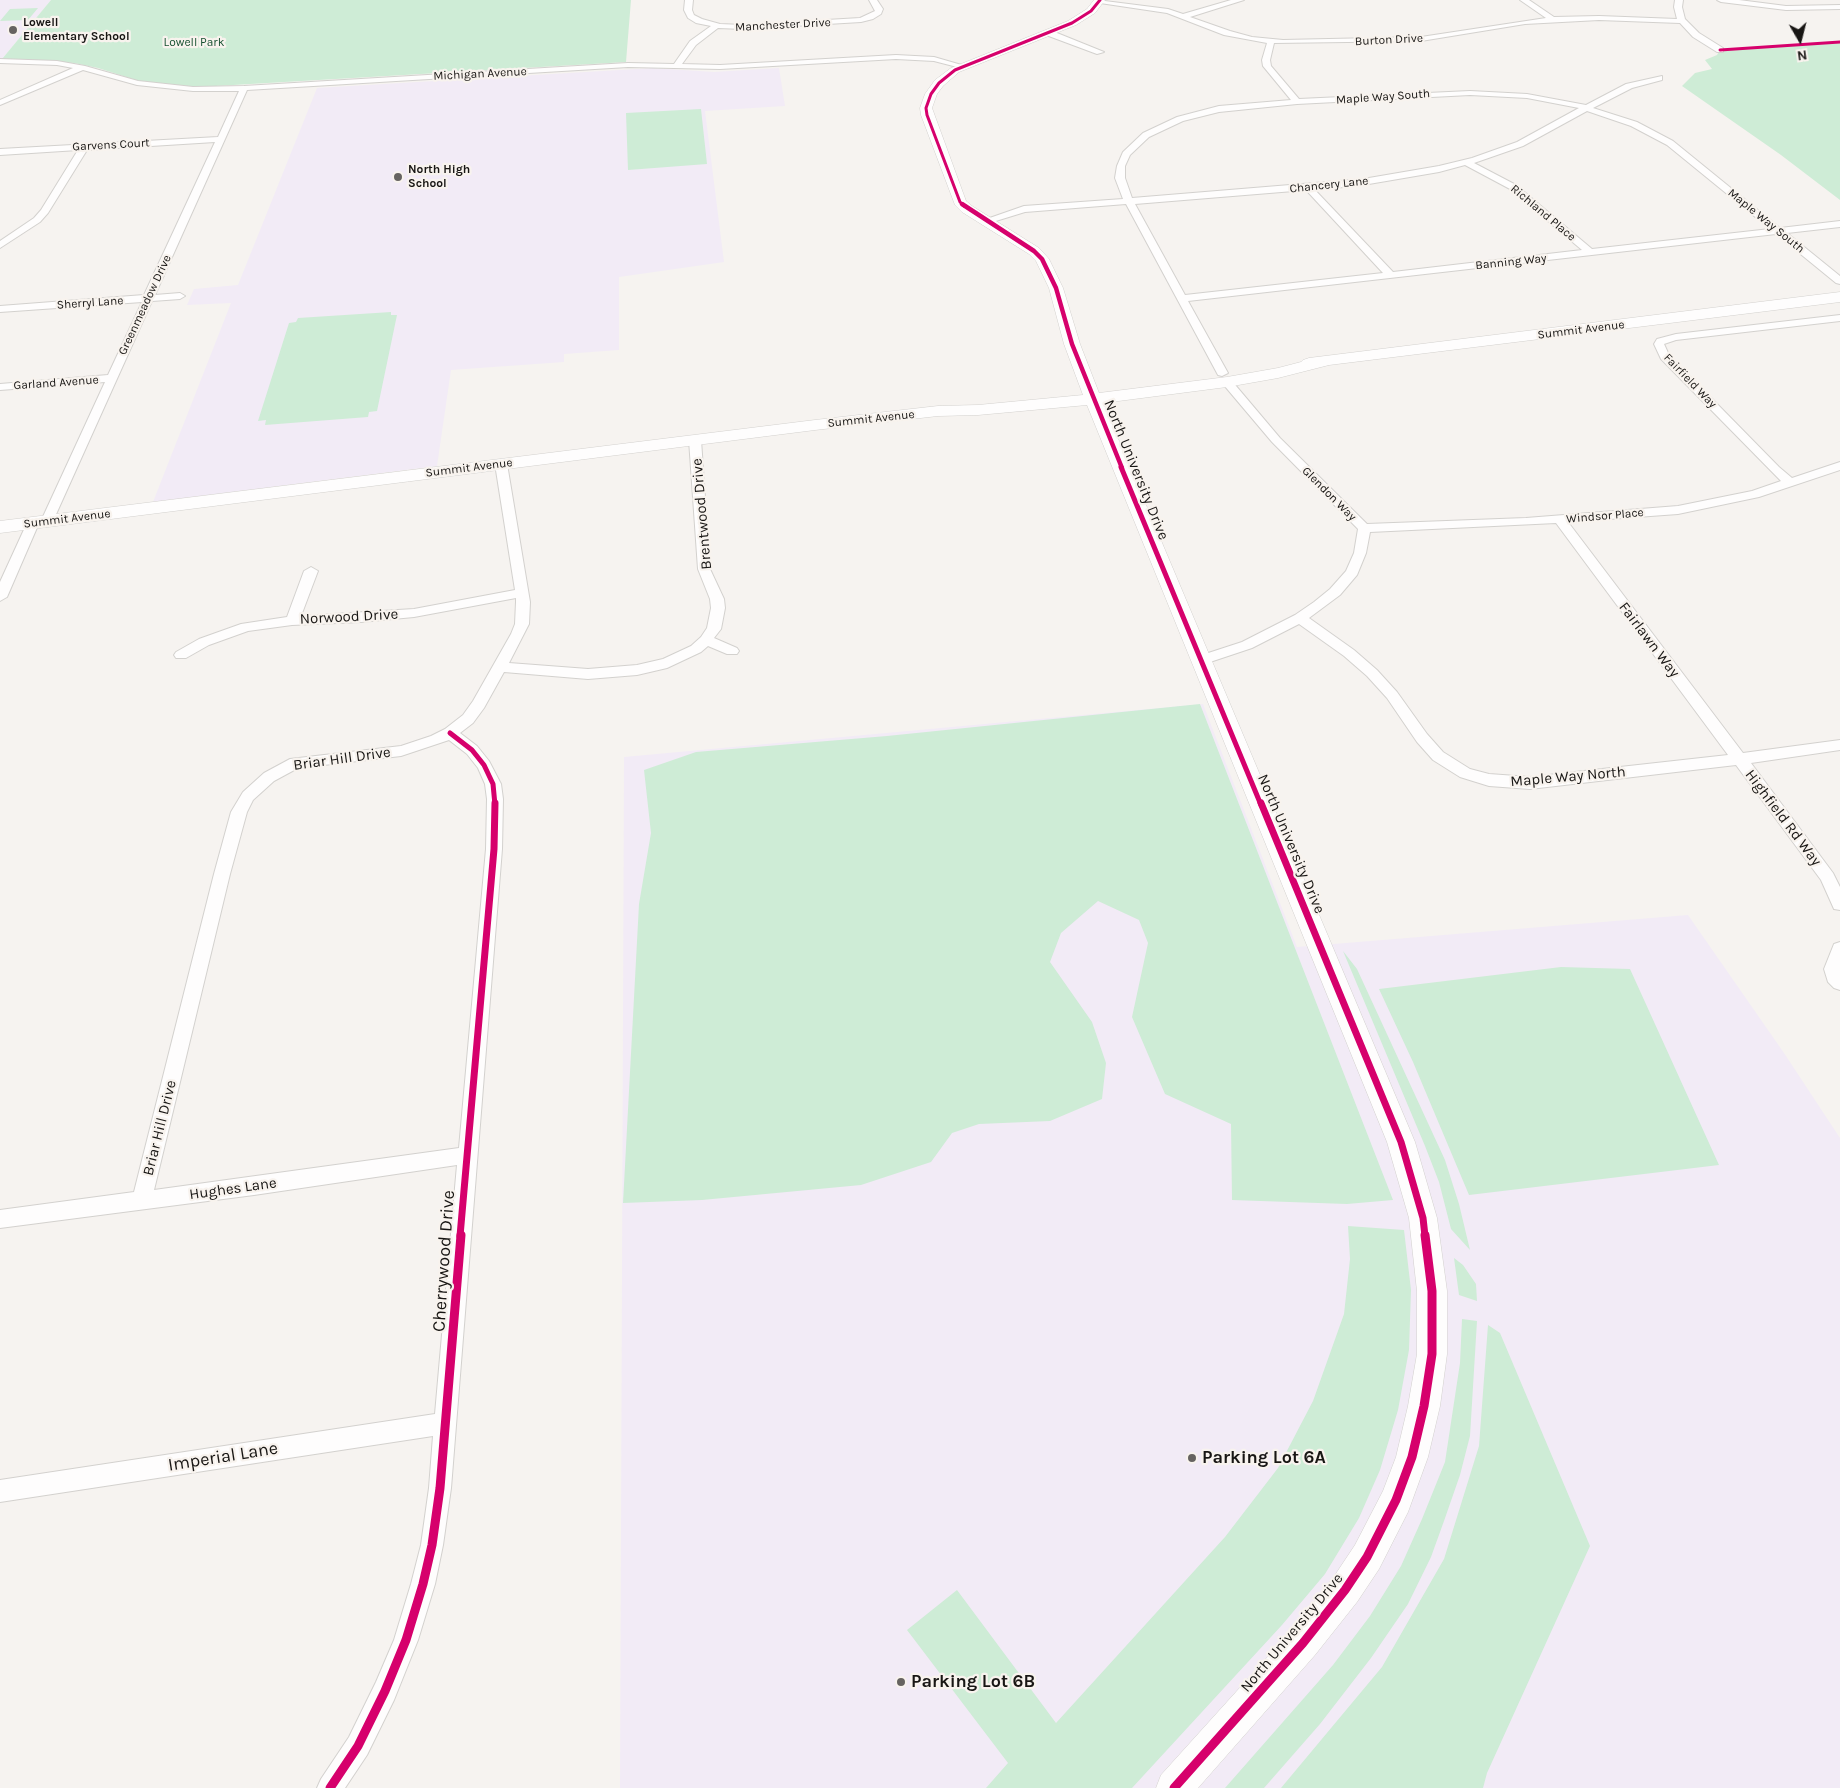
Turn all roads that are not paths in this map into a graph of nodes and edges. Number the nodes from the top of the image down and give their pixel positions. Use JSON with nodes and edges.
{"nodes":[{"id":1,"x":689,"y":0,"type":"edge"},
{"id":2,"x":873,"y":0,"type":"edge"},
{"id":3,"x":1100,"y":0,"type":"edge"},
{"id":4,"x":1240,"y":0,"type":"edge"},
{"id":5,"x":1524,"y":0,"type":"edge"},
{"id":6,"x":1722,"y":0,"type":"edge"},
{"id":7,"x":1679,"y":2,"type":"edge"},
{"id":8,"x":1840,"y":8,"type":"edge"},
{"id":9,"x":1184,"y":16,"type":"junction"},
{"id":10,"x":1552,"y":19,"type":"junction"},
{"id":11,"x":1682,"y":21,"type":"junction"},
{"id":12,"x":716,"y":26,"type":"junction"},
{"id":13,"x":1049,"y":33,"type":"junction"},
{"id":14,"x":1271,"y":42,"type":"junction"},
{"id":15,"x":1720,"y":50,"type":"dead end"},
{"id":16,"x":1100,"y":52,"type":"dead end"},
{"id":17,"x":0,"y":61,"type":"edge"},
{"id":18,"x":676,"y":66,"type":"junction"},
{"id":19,"x":961,"y":66,"type":"junction"},
{"id":20,"x":81,"y":68,"type":"junction"},
{"id":21,"x":1657,"y":79,"type":"dead end"},
{"id":22,"x":244,"y":88,"type":"junction"},
{"id":23,"x":1298,"y":102,"type":"junction"},
{"id":24,"x":0,"y":103,"type":"edge"},
{"id":25,"x":1588,"y":108,"type":"junction"},
{"id":26,"x":221,"y":139,"type":"junction"},
{"id":27,"x":84,"y":147,"type":"junction"},
{"id":28,"x":0,"y":152,"type":"edge"},
{"id":29,"x":1466,"y":162,"type":"junction"},
{"id":30,"x":1310,"y":188,"type":"junction"},
{"id":31,"x":1129,"y":202,"type":"junction"},
{"id":32,"x":986,"y":221,"type":"junction"},
{"id":33,"x":1840,"y":224,"type":"edge"},
{"id":34,"x":1779,"y":231,"type":"junction"},
{"id":35,"x":0,"y":244,"type":"edge"},
{"id":36,"x":1591,"y":253,"type":"junction"},
{"id":37,"x":1390,"y":276,"type":"junction"},
{"id":38,"x":1840,"y":281,"type":"edge"},
{"id":39,"x":180,"y":296,"type":"dead end"},
{"id":40,"x":1840,"y":297,"type":"edge"},
{"id":41,"x":148,"y":299,"type":"junction"},
{"id":42,"x":1181,"y":299,"type":"junction"},
{"id":43,"x":0,"y":309,"type":"edge"},
{"id":44,"x":1840,"y":318,"type":"edge"},
{"id":45,"x":1225,"y":377,"type":"junction"},
{"id":46,"x":112,"y":378,"type":"junction"},
{"id":47,"x":0,"y":387,"type":"edge"},
{"id":48,"x":1090,"y":393,"type":"junction"},
{"id":49,"x":695,"y":440,"type":"junction"},
{"id":50,"x":501,"y":464,"type":"junction"},
{"id":51,"x":1840,"y":466,"type":"edge"},
{"id":52,"x":1791,"y":483,"type":"junction"},
{"id":53,"x":1560,"y":520,"type":"junction"},
{"id":54,"x":40,"y":522,"type":"junction"},
{"id":55,"x":0,"y":527,"type":"edge"},
{"id":56,"x":1364,"y":528,"type":"junction"},
{"id":57,"x":311,"y":571,"type":"dead end"},
{"id":58,"x":522,"y":593,"type":"junction"},
{"id":59,"x":0,"y":597,"type":"edge"},
{"id":60,"x":1300,"y":618,"type":"junction"},
{"id":61,"x":292,"y":621,"type":"junction"},
{"id":62,"x":706,"y":640,"type":"junction"},
{"id":63,"x":732,"y":651,"type":"dead end"},
{"id":64,"x":181,"y":655,"type":"dead end"},
{"id":65,"x":1201,"y":660,"type":"junction"},
{"id":66,"x":501,"y":667,"type":"junction"},
{"id":67,"x":450,"y":732,"type":"junction"},
{"id":68,"x":1840,"y":745,"type":"edge"},
{"id":69,"x":1739,"y":759,"type":"junction"},
{"id":70,"x":1840,"y":904,"type":"edge"},
{"id":71,"x":1840,"y":949,"type":"edge"},
{"id":72,"x":1840,"y":983,"type":"edge"},
{"id":73,"x":466,"y":1155,"type":"junction"},
{"id":74,"x":142,"y":1201,"type":"junction"},
{"id":75,"x":0,"y":1219,"type":"edge"},
{"id":76,"x":446,"y":1423,"type":"junction"},
{"id":77,"x":0,"y":1491,"type":"edge"},
{"id":78,"x":330,"y":1788,"type":"edge"},
{"id":79,"x":1174,"y":1788,"type":"edge"}],
"edges":[{"from":1,"to":12,"type":"street","name":"Manchester Drive"},
{"from":2,"to":12,"type":"street","name":"Manchester Drive"},
{"from":3,"to":9,"type":"street","name":"Burton Drive"},
{"from":3,"to":13,"type":"street","name":"North University Drive"},
{"from":4,"to":9,"type":"street"},
{"from":5,"to":10,"type":"street"},
{"from":6,"to":8,"type":"street"},
{"from":7,"to":11,"type":"street"},
{"from":9,"to":14,"type":"street","name":"Burton Drive"},
{"from":10,"to":11,"type":"street","name":"Burton Drive"},
{"from":10,"to":14,"type":"street","name":"Burton Drive"},
{"from":11,"to":15,"type":"street"},
{"from":12,"to":18,"type":"street"},
{"from":13,"to":16,"type":"street"},
{"from":13,"to":19,"type":"street","name":"North University Drive"},
{"from":14,"to":23,"type":"street"},
{"from":17,"to":20,"type":"street","name":"Michigan Avenue"},
{"from":18,"to":19,"type":"street","name":"Michigan Avenue"},
{"from":18,"to":22,"type":"street","name":"Michigan Avenue"},
{"from":19,"to":32,"type":"street","name":"North University Drive"},
{"from":20,"to":22,"type":"street","name":"Michigan Avenue"},
{"from":20,"to":24,"type":"street"},
{"from":21,"to":25,"type":"street","name":"Chancery Lane"},
{"from":22,"to":26,"type":"street","name":"Greenmeadow Drive"},
{"from":23,"to":25,"type":"street","name":"Maple Way South"},
{"from":23,"to":31,"type":"street","name":"Maple Way South"},
{"from":25,"to":29,"type":"street","name":"Chancery Lane"},
{"from":25,"to":34,"type":"street","name":"Maple Way South"},
{"from":26,"to":27,"type":"street","name":"Garvens Court"},
{"from":26,"to":41,"type":"street","name":"Greenmeadow Drive"},
{"from":27,"to":28,"type":"street","name":"Garvens Court"},
{"from":27,"to":35,"type":"street"},
{"from":29,"to":30,"type":"street","name":"Chancery Lane"},
{"from":29,"to":36,"type":"street","name":"Richland Place"},
{"from":30,"to":31,"type":"street","name":"Chancery Lane"},
{"from":30,"to":37,"type":"street"},
{"from":31,"to":32,"type":"street","name":"Chancery Lane"},
{"from":31,"to":42,"type":"street","name":"Maple Way South"},
{"from":32,"to":48,"type":"street","name":"North University Drive"},
{"from":33,"to":34,"type":"street","name":"Banning Way"},
{"from":34,"to":36,"type":"street","name":"Banning Way"},
{"from":34,"to":38,"type":"street","name":"Maple Way South"},
{"from":36,"to":37,"type":"street","name":"Banning Way"},
{"from":37,"to":42,"type":"street","name":"Banning Way"},
{"from":39,"to":41,"type":"street","name":"Sherryl Lane"},
{"from":40,"to":45,"type":"street","name":"Summit Avenue"},
{"from":41,"to":43,"type":"street","name":"Sherryl Lane"},
{"from":41,"to":46,"type":"street","name":"Greenmeadow Drive"},
{"from":42,"to":45,"type":"street","name":"Maple Way South"},
{"from":44,"to":52,"type":"street","name":"Fairfield Way"},
{"from":45,"to":48,"type":"street","name":"Summit Avenue"},
{"from":45,"to":56,"type":"street","name":"Glendon Way"},
{"from":46,"to":47,"type":"street","name":"Garland Avenue"},
{"from":46,"to":54,"type":"street","name":"Greenmeadow Drive"},
{"from":48,"to":49,"type":"street","name":"Summit Avenue"},
{"from":48,"to":65,"type":"street","name":"North University Drive"},
{"from":49,"to":50,"type":"street","name":"Summit Avenue"},
{"from":49,"to":62,"type":"street","name":"Brentwood Drive"},
{"from":50,"to":54,"type":"street","name":"Summit Avenue"},
{"from":50,"to":58,"type":"street","name":"Briar Hill Drive"},
{"from":51,"to":52,"type":"street","name":"Windsor Place"},
{"from":52,"to":53,"type":"street","name":"Windsor Place"},
{"from":53,"to":56,"type":"street","name":"Windsor Place"},
{"from":53,"to":69,"type":"street","name":"Fairlawn Way"},
{"from":54,"to":55,"type":"street","name":"Summit Avenue"},
{"from":54,"to":59,"type":"street","name":"Greenmeadow Drive"},
{"from":56,"to":60,"type":"street","name":"Glendon Way"},
{"from":57,"to":61,"type":"street"},
{"from":58,"to":61,"type":"street","name":"Norwood Drive"},
{"from":58,"to":66,"type":"street","name":"Briar Hill Drive"},
{"from":60,"to":65,"type":"street","name":"Glendon Way"},
{"from":60,"to":69,"type":"street","name":"Maple Way North"},
{"from":61,"to":64,"type":"street","name":"Norwood Drive"},
{"from":62,"to":63,"type":"street"},
{"from":62,"to":66,"type":"street"},
{"from":65,"to":79,"type":"street","name":"North University Drive"},
{"from":66,"to":67,"type":"street","name":"Briar Hill Drive"},
{"from":67,"to":73,"type":"street","name":"Cherrywood Drive"},
{"from":67,"to":74,"type":"street","name":"Briar Hill Drive"},
{"from":68,"to":69,"type":"street","name":"Maple Way North"},
{"from":69,"to":70,"type":"street","name":"Highfield Rd Way"},
{"from":71,"to":72,"type":"street"},
{"from":73,"to":74,"type":"street","name":"Hughes Lane"},
{"from":73,"to":76,"type":"street","name":"Cherrywood Drive"},
{"from":74,"to":75,"type":"street","name":"Hughes Lane"},
{"from":76,"to":77,"type":"street","name":"Imperial Lane"},
{"from":76,"to":78,"type":"street","name":"Cherrywood Drive"}]}
